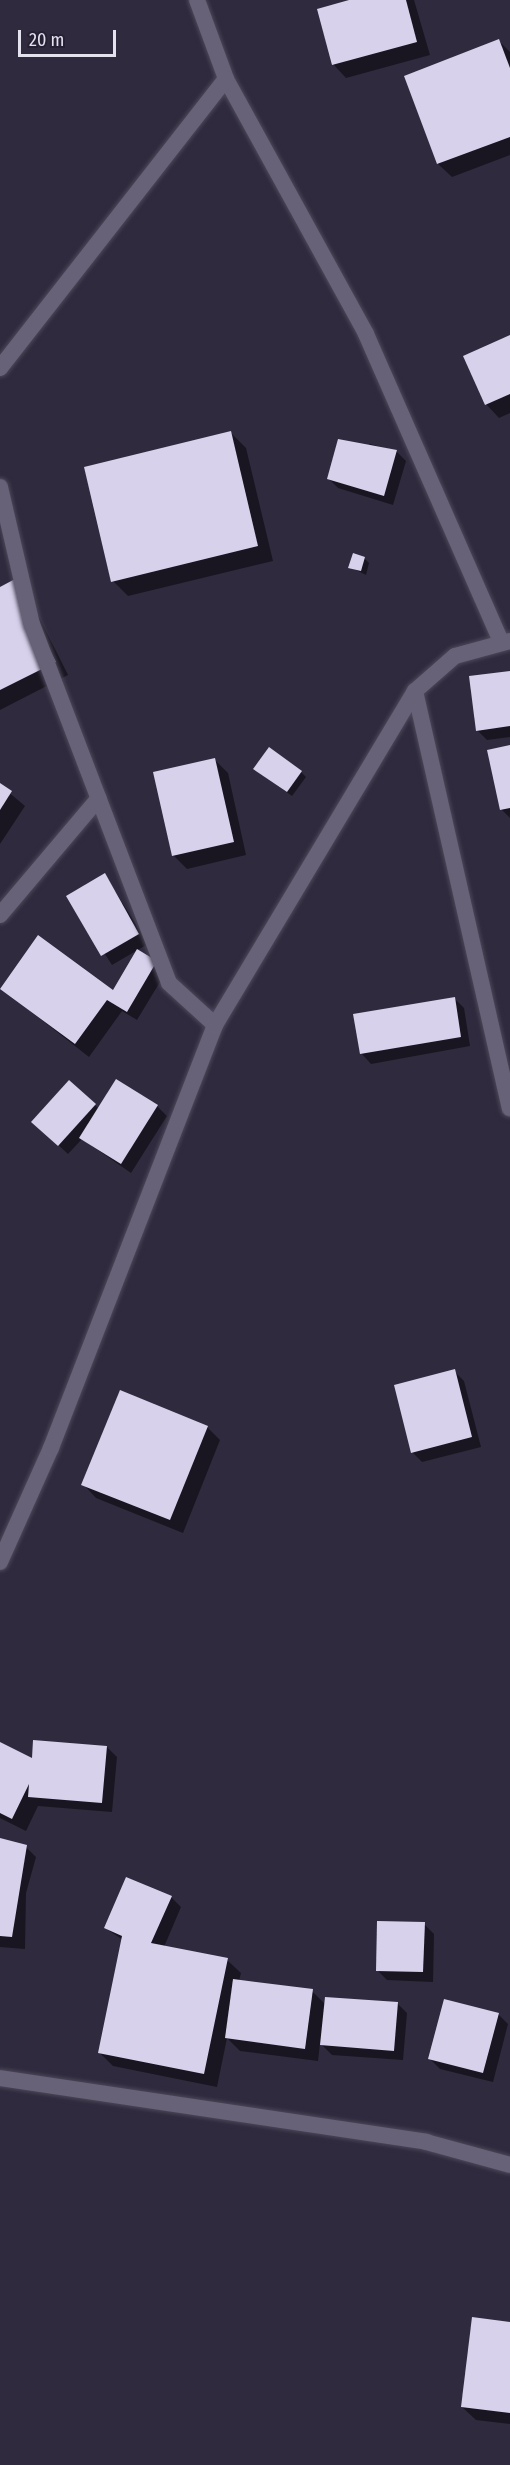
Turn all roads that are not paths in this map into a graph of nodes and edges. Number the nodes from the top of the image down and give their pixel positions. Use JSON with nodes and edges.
{"nodes":[{"id":1,"x":197,"y":0,"type":"edge"},
{"id":2,"x":226,"y":79,"type":"junction"},
{"id":3,"x":0,"y":368,"type":"edge"},
{"id":4,"x":0,"y":487,"type":"edge"},
{"id":5,"x":505,"y":641,"type":"edge"},
{"id":6,"x":415,"y":691,"type":"junction"},
{"id":7,"x":99,"y":798,"type":"junction"},
{"id":8,"x":0,"y":915,"type":"edge"},
{"id":9,"x":215,"y":1024,"type":"junction"},
{"id":10,"x":510,"y":1108,"type":"edge"},
{"id":11,"x":0,"y":1562,"type":"edge"},
{"id":12,"x":0,"y":2078,"type":"edge"},
{"id":13,"x":510,"y":2165,"type":"edge"}],
"edges":[{"from":1,"to":2,"type":"street"},
{"from":2,"to":3,"type":"street"},
{"from":2,"to":5,"type":"street"},
{"from":4,"to":7,"type":"street"},
{"from":5,"to":6,"type":"street"},
{"from":6,"to":9,"type":"street"},
{"from":6,"to":10,"type":"street"},
{"from":7,"to":8,"type":"street"},
{"from":7,"to":9,"type":"street"},
{"from":9,"to":11,"type":"street"},
{"from":12,"to":13,"type":"street"}]}
